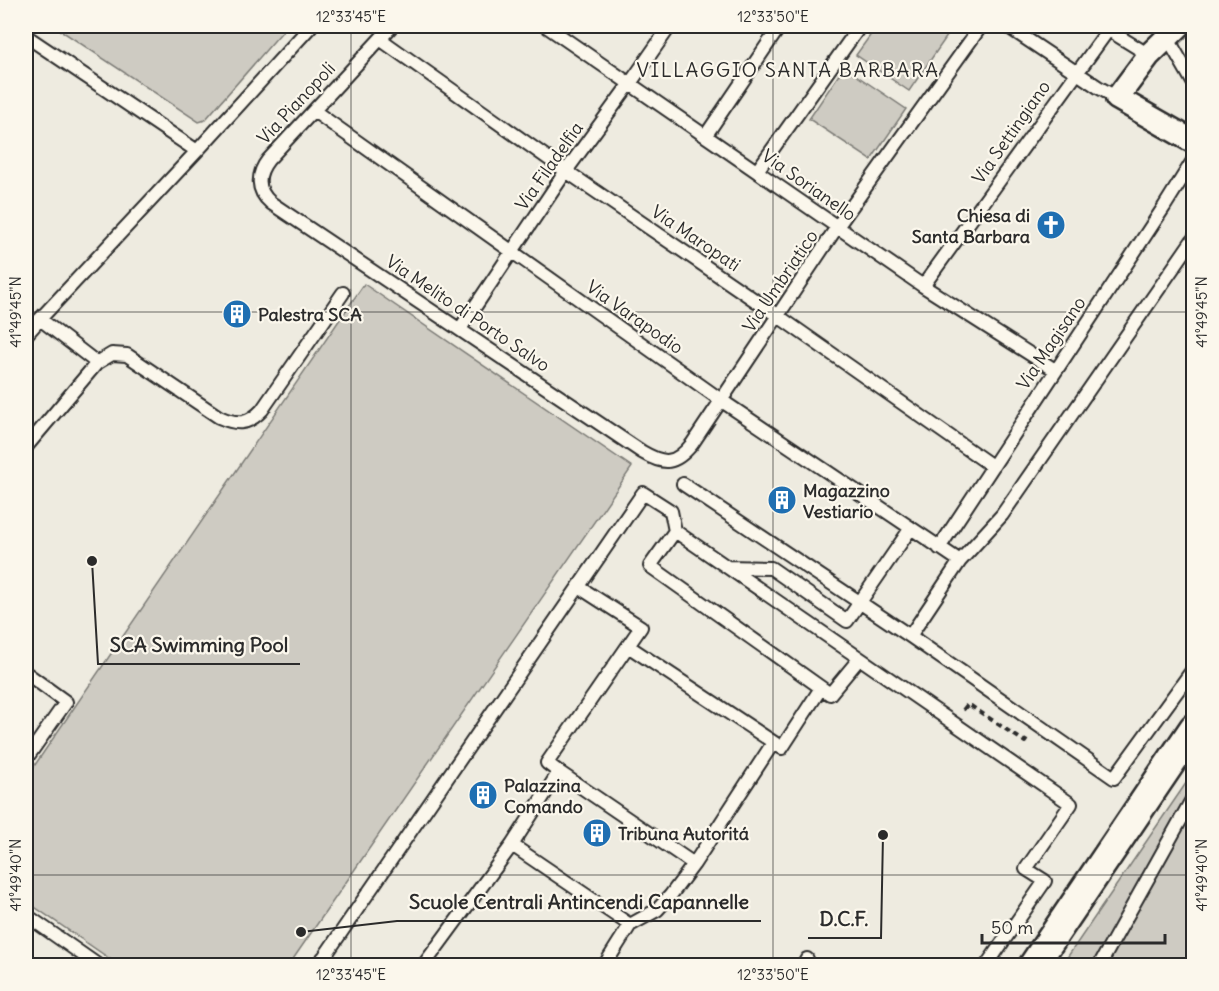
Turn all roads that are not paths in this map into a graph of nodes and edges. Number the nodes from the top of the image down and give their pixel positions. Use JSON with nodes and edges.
{"nodes":[{"id":1,"x":311,"y":26,"type":"edge"},
{"id":2,"x":392,"y":26,"type":"edge"},
{"id":3,"x":670,"y":26,"type":"edge"},
{"id":4,"x":780,"y":26,"type":"edge"},
{"id":5,"x":860,"y":26,"type":"edge"},
{"id":6,"x":981,"y":26,"type":"edge"},
{"id":7,"x":1007,"y":26,"type":"edge"},
{"id":8,"x":550,"y":27,"type":"edge"},
{"id":9,"x":1107,"y":27,"type":"edge"},
{"id":10,"x":1173,"y":31,"type":"edge"},
{"id":11,"x":26,"y":36,"type":"edge"},
{"id":12,"x":380,"y":39,"type":"junction"},
{"id":13,"x":1149,"y":55,"type":"junction"},
{"id":14,"x":1076,"y":72,"type":"junction"},
{"id":15,"x":631,"y":82,"type":"junction"},
{"id":16,"x":1194,"y":84,"type":"edge"},
{"id":17,"x":1117,"y":98,"type":"junction"},
{"id":18,"x":314,"y":111,"type":"junction"},
{"id":19,"x":706,"y":135,"type":"junction"},
{"id":20,"x":1194,"y":142,"type":"edge"},
{"id":21,"x":197,"y":151,"type":"junction"},
{"id":22,"x":1194,"y":159,"type":"edge"},
{"id":23,"x":566,"y":171,"type":"junction"},
{"id":24,"x":757,"y":171,"type":"junction"},
{"id":25,"x":259,"y":183,"type":"joint"},
{"id":26,"x":837,"y":227,"type":"junction"},
{"id":27,"x":1194,"y":238,"type":"edge"},
{"id":28,"x":511,"y":252,"type":"junction"},
{"id":29,"x":923,"y":286,"type":"junction"},
{"id":30,"x":343,"y":293,"type":"dead end"},
{"id":31,"x":778,"y":316,"type":"junction"},
{"id":32,"x":40,"y":319,"type":"junction"},
{"id":33,"x":460,"y":329,"type":"junction"},
{"id":34,"x":26,"y":335,"type":"edge"},
{"id":35,"x":97,"y":363,"type":"junction"},
{"id":36,"x":1055,"y":370,"type":"junction"},
{"id":37,"x":722,"y":400,"type":"junction"},
{"id":38,"x":26,"y":447,"type":"edge"},
{"id":39,"x":668,"y":462,"type":"joint"},
{"id":40,"x":992,"y":466,"type":"junction"},
{"id":41,"x":683,"y":484,"type":"dead end"},
{"id":42,"x":911,"y":528,"type":"junction"},
{"id":43,"x":675,"y":531,"type":"junction"},
{"id":44,"x":939,"y":548,"type":"junction"},
{"id":45,"x":960,"y":561,"type":"junction"},
{"id":46,"x":727,"y":567,"type":"junction"},
{"id":47,"x":579,"y":587,"type":"junction"},
{"id":48,"x":860,"y":603,"type":"junction"},
{"id":49,"x":910,"y":636,"type":"junction"},
{"id":50,"x":628,"y":646,"type":"junction"},
{"id":51,"x":859,"y":659,"type":"junction"},
{"id":52,"x":1194,"y":668,"type":"edge"},
{"id":53,"x":26,"y":673,"type":"edge"},
{"id":54,"x":821,"y":687,"type":"junction"},
{"id":55,"x":1194,"y":728,"type":"edge"},
{"id":56,"x":773,"y":743,"type":"junction"},
{"id":57,"x":26,"y":759,"type":"edge"},
{"id":58,"x":559,"y":771,"type":"junction"},
{"id":59,"x":1194,"y":795,"type":"edge"},
{"id":60,"x":512,"y":845,"type":"junction"},
{"id":61,"x":694,"y":864,"type":"junction"},
{"id":62,"x":26,"y":915,"type":"edge"},
{"id":63,"x":630,"y":925,"type":"junction"},
{"id":64,"x":325,"y":963,"type":"edge"},
{"id":65,"x":99,"y":966,"type":"edge"},
{"id":66,"x":423,"y":966,"type":"edge"},
{"id":67,"x":604,"y":966,"type":"edge"},
{"id":68,"x":986,"y":966,"type":"edge"},
{"id":69,"x":1034,"y":966,"type":"edge"},
{"id":70,"x":1099,"y":966,"type":"edge"}],
"edges":[{"from":1,"to":21,"type":"lane"},
{"from":2,"to":12,"type":"lane","name":"Via Pianopoli"},
{"from":3,"to":15,"type":"lane","name":"Via Filadelfia"},
{"from":4,"to":19,"type":"lane"},
{"from":5,"to":24,"type":"lane"},
{"from":6,"to":26,"type":"lane","name":"Via Umbriatico"},
{"from":7,"to":14,"type":"lane"},
{"from":8,"to":15,"type":"lane","name":"Via Sorianello"},
{"from":9,"to":13,"type":"lane"},
{"from":9,"to":14,"type":"lane","name":"Via Settingiano"},
{"from":10,"to":13,"type":"street"},
{"from":10,"to":16,"type":"lane"},
{"from":11,"to":21,"type":"lane"},
{"from":12,"to":18,"type":"lane","name":"Via Pianopoli"},
{"from":12,"to":23,"type":"lane","name":"Via Maropati"},
{"from":13,"to":17,"type":"street"},
{"from":14,"to":17,"type":"lane"},
{"from":14,"to":29,"type":"lane","name":"Via Settingiano"},
{"from":15,"to":19,"type":"lane","name":"Via Sorianello"},
{"from":15,"to":23,"type":"lane","name":"Via Filadelfia"},
{"from":17,"to":20,"type":"street"},
{"from":18,"to":25,"type":"lane","name":"Via Pianopoli"},
{"from":18,"to":28,"type":"lane","name":"Via Varapodio"},
{"from":19,"to":24,"type":"lane","name":"Via Sorianello"},
{"from":21,"to":32,"type":"lane"},
{"from":22,"to":36,"type":"lane","name":"Via Magisano"},
{"from":23,"to":28,"type":"lane","name":"Via Filadelfia"},
{"from":23,"to":31,"type":"lane","name":"Via Maropati"},
{"from":24,"to":26,"type":"lane","name":"Via Sorianello"},
{"from":25,"to":33,"type":"lane","name":"Via Melito di Porto Salvo"},
{"from":26,"to":29,"type":"lane","name":"Via Sorianello"},
{"from":26,"to":31,"type":"lane","name":"Via Umbriatico"},
{"from":27,"to":45,"type":"lane"},
{"from":28,"to":33,"type":"lane","name":"Via Filadelfia"},
{"from":28,"to":37,"type":"lane","name":"Via Varapodio"},
{"from":29,"to":36,"type":"lane","name":"Via Sorianello"},
{"from":30,"to":35,"type":"lane"},
{"from":31,"to":37,"type":"lane","name":"Via Umbriatico"},
{"from":31,"to":40,"type":"lane","name":"Via Maropati"},
{"from":32,"to":34,"type":"lane"},
{"from":32,"to":35,"type":"lane"},
{"from":33,"to":39,"type":"lane","name":"Via Melito di Porto Salvo"},
{"from":35,"to":38,"type":"lane"},
{"from":36,"to":40,"type":"lane","name":"Via Magisano"},
{"from":37,"to":39,"type":"lane","name":"Via Umbriatico"},
{"from":37,"to":42,"type":"lane","name":"Via Varapodio"},
{"from":40,"to":44,"type":"lane","name":"Via Magisano"},
{"from":41,"to":48,"type":"lane"},
{"from":42,"to":44,"type":"lane","name":"Via Varapodio"},
{"from":42,"to":48,"type":"lane"},
{"from":43,"to":46,"type":"lane"},
{"from":43,"to":47,"type":"lane"},
{"from":43,"to":54,"type":"lane"},
{"from":44,"to":45,"type":"lane","name":"Via Varapodio"},
{"from":45,"to":49,"type":"lane"},
{"from":46,"to":48,"type":"lane"},
{"from":46,"to":51,"type":"lane"},
{"from":47,"to":50,"type":"lane"},
{"from":47,"to":64,"type":"lane"},
{"from":48,"to":49,"type":"lane"},
{"from":49,"to":52,"type":"lane"},
{"from":50,"to":56,"type":"lane"},
{"from":50,"to":58,"type":"lane"},
{"from":51,"to":54,"type":"lane"},
{"from":51,"to":68,"type":"lane"},
{"from":53,"to":57,"type":"lane"},
{"from":54,"to":56,"type":"lane"},
{"from":55,"to":69,"type":"street"},
{"from":56,"to":61,"type":"lane"},
{"from":58,"to":60,"type":"lane"},
{"from":58,"to":61,"type":"lane"},
{"from":59,"to":70,"type":"lane"},
{"from":60,"to":63,"type":"lane"},
{"from":60,"to":66,"type":"lane"},
{"from":61,"to":63,"type":"lane"},
{"from":62,"to":65,"type":"lane"},
{"from":63,"to":67,"type":"lane"}]}
